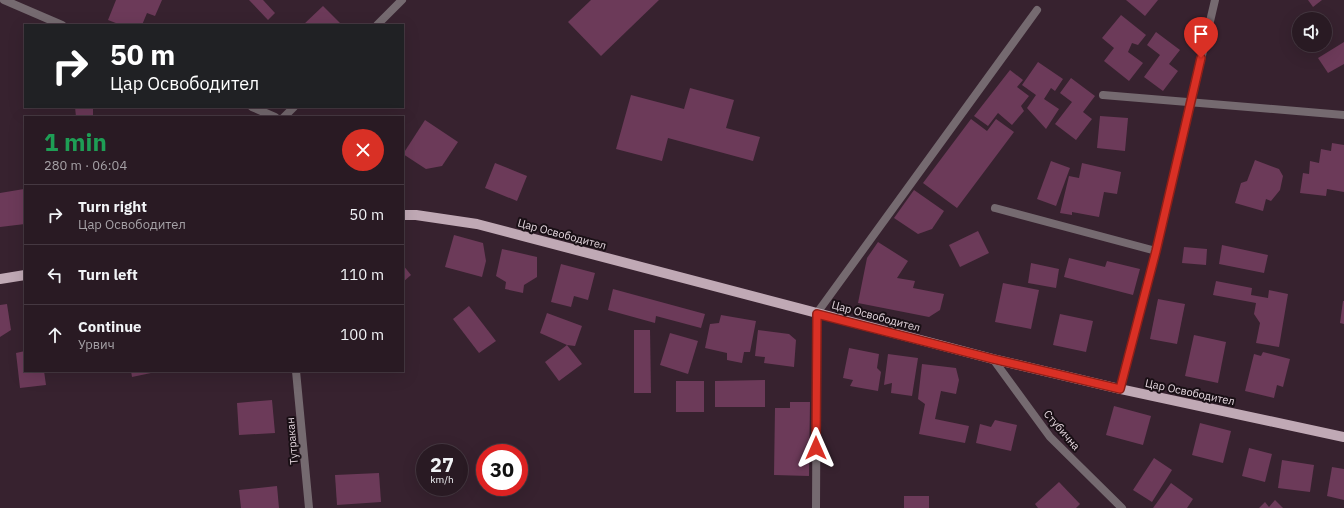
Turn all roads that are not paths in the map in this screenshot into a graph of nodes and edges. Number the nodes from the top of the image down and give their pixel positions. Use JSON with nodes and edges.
{"nodes":[{"id":1,"x":4,"y":0,"type":"edge"},
{"id":2,"x":402,"y":0,"type":"edge"},
{"id":3,"x":1215,"y":0,"type":"edge"},
{"id":4,"x":1037,"y":10,"type":"dead end"},
{"id":5,"x":60,"y":24,"type":"edge"},
{"id":6,"x":378,"y":24,"type":"edge"},
{"id":7,"x":1103,"y":95,"type":"dead end"},
{"id":8,"x":1190,"y":101,"type":"junction"},
{"id":9,"x":254,"y":108,"type":"edge"},
{"id":10,"x":293,"y":108,"type":"edge"},
{"id":11,"x":273,"y":116,"type":"edge"},
{"id":12,"x":285,"y":116,"type":"edge"},
{"id":13,"x":1344,"y":116,"type":"edge"},
{"id":14,"x":995,"y":208,"type":"dead end"},
{"id":15,"x":404,"y":215,"type":"edge"},
{"id":16,"x":1156,"y":251,"type":"junction"},
{"id":17,"x":24,"y":275,"type":"edge"},
{"id":18,"x":0,"y":279,"type":"edge"},
{"id":19,"x":817,"y":314,"type":"junction"},
{"id":20,"x":993,"y":359,"type":"junction"},
{"id":21,"x":296,"y":372,"type":"edge"},
{"id":22,"x":1120,"y":389,"type":"junction"},
{"id":23,"x":1344,"y":437,"type":"edge"},
{"id":24,"x":309,"y":508,"type":"edge"},
{"id":25,"x":816,"y":508,"type":"edge"},
{"id":26,"x":1122,"y":508,"type":"edge"}],
"edges":[{"from":1,"to":5,"type":"street"},
{"from":2,"to":6,"type":"street"},
{"from":3,"to":8,"type":"street"},
{"from":4,"to":19,"type":"street"},
{"from":7,"to":8,"type":"street"},
{"from":8,"to":13,"type":"street"},
{"from":8,"to":16,"type":"street"},
{"from":9,"to":11,"type":"street"},
{"from":10,"to":12,"type":"street"},
{"from":14,"to":16,"type":"street"},
{"from":15,"to":19,"type":"main road","name":"Цар Освободител"},
{"from":16,"to":22,"type":"street"},
{"from":17,"to":18,"type":"main road"},
{"from":19,"to":20,"type":"main road","name":"Цар Освободител"},
{"from":19,"to":25,"type":"street"},
{"from":20,"to":22,"type":"main road","name":"Цар Освободител"},
{"from":20,"to":26,"type":"street","name":"Стубична"},
{"from":21,"to":24,"type":"street","name":"Тутракан"},
{"from":22,"to":23,"type":"main road","name":"Цар Освободител"}]}
